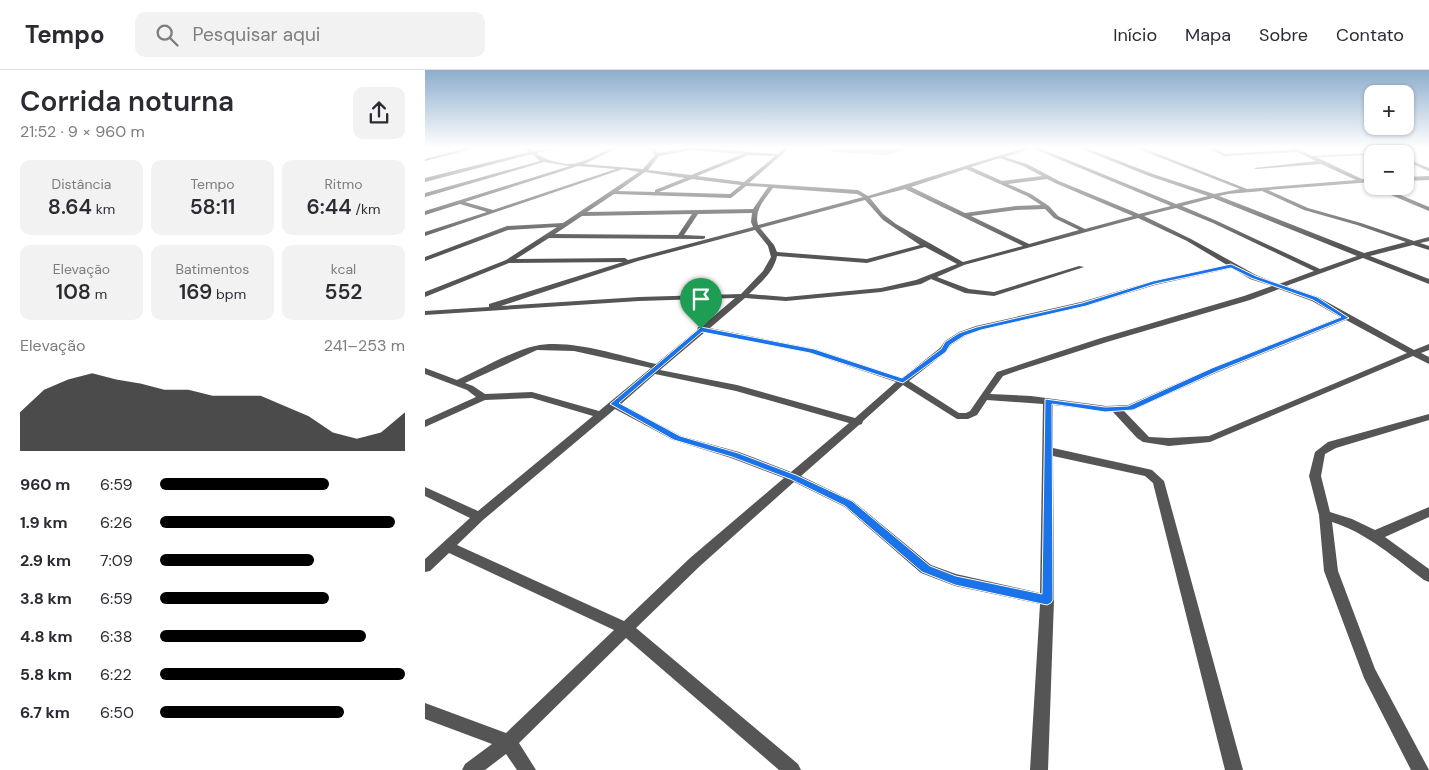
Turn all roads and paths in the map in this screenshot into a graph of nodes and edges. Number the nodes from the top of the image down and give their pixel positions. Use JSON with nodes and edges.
{"nodes":[{"id":1,"x":475,"y":181,"type":"edge"},
{"id":2,"x":528,"y":181,"type":"edge"},
{"id":3,"x":591,"y":181,"type":"edge"},
{"id":4,"x":630,"y":181,"type":"edge"},
{"id":5,"x":685,"y":181,"type":"edge"},
{"id":6,"x":721,"y":181,"type":"edge"},
{"id":7,"x":748,"y":181,"type":"edge"},
{"id":8,"x":925,"y":181,"type":"edge"},
{"id":9,"x":995,"y":181,"type":"edge"},
{"id":10,"x":1018,"y":181,"type":"edge"},
{"id":11,"x":1056,"y":181,"type":"edge"},
{"id":12,"x":1114,"y":181,"type":"edge"},
{"id":13,"x":1168,"y":181,"type":"edge"},
{"id":14,"x":1221,"y":181,"type":"edge"},
{"id":15,"x":1361,"y":181,"type":"junction"},
{"id":16,"x":1364,"y":181,"type":"edge"},
{"id":17,"x":1364,"y":182,"type":"edge"},
{"id":18,"x":1000,"y":183,"type":"junction"},
{"id":19,"x":744,"y":184,"type":"junction"},
{"id":20,"x":772,"y":186,"type":"junction"},
{"id":21,"x":906,"y":187,"type":"junction"},
{"id":22,"x":1245,"y":190,"type":"junction"},
{"id":23,"x":1264,"y":190,"type":"junction"},
{"id":24,"x":614,"y":192,"type":"junction"},
{"id":25,"x":648,"y":194,"type":"junction"},
{"id":26,"x":425,"y":195,"type":"edge"},
{"id":27,"x":1395,"y":195,"type":"edge"},
{"id":28,"x":867,"y":196,"type":"junction"},
{"id":29,"x":1215,"y":196,"type":"junction"},
{"id":30,"x":461,"y":202,"type":"junction"},
{"id":31,"x":1175,"y":206,"type":"junction"},
{"id":32,"x":1047,"y":207,"type":"junction"},
{"id":33,"x":1429,"y":209,"type":"edge"},
{"id":34,"x":755,"y":211,"type":"junction"},
{"id":35,"x":494,"y":212,"type":"junction"},
{"id":36,"x":696,"y":212,"type":"junction"},
{"id":37,"x":425,"y":213,"type":"edge"},
{"id":38,"x":582,"y":214,"type":"junction"},
{"id":39,"x":963,"y":215,"type":"junction"},
{"id":40,"x":1141,"y":217,"type":"junction"},
{"id":41,"x":565,"y":225,"type":"junction"},
{"id":42,"x":755,"y":227,"type":"junction"},
{"id":43,"x":1085,"y":231,"type":"junction"},
{"id":44,"x":425,"y":234,"type":"edge"},
{"id":45,"x":549,"y":236,"type":"junction"},
{"id":46,"x":679,"y":237,"type":"junction"},
{"id":47,"x":719,"y":237,"type":"junction"},
{"id":48,"x":1429,"y":240,"type":"edge"},
{"id":49,"x":1415,"y":242,"type":"junction"},
{"id":50,"x":926,"y":245,"type":"junction"},
{"id":51,"x":1029,"y":246,"type":"junction"},
{"id":52,"x":1429,"y":248,"type":"edge"},
{"id":53,"x":774,"y":254,"type":"junction"},
{"id":54,"x":1365,"y":255,"type":"junction"},
{"id":55,"x":425,"y":259,"type":"edge"},
{"id":56,"x":636,"y":260,"type":"junction"},
{"id":57,"x":508,"y":261,"type":"junction"},
{"id":58,"x":962,"y":264,"type":"junction"},
{"id":59,"x":1231,"y":266,"type":"junction"},
{"id":60,"x":1081,"y":268,"type":"dead end"},
{"id":61,"x":1319,"y":271,"type":"junction"},
{"id":62,"x":932,"y":277,"type":"junction"},
{"id":63,"x":1429,"y":282,"type":"edge"},
{"id":64,"x":425,"y":286,"type":"edge"},
{"id":65,"x":1279,"y":286,"type":"junction"},
{"id":66,"x":442,"y":289,"type":"junction"},
{"id":67,"x":425,"y":295,"type":"edge"},
{"id":68,"x":743,"y":296,"type":"junction"},
{"id":69,"x":474,"y":311,"type":"junction"},
{"id":70,"x":425,"y":313,"type":"edge"},
{"id":71,"x":1345,"y":318,"type":"junction"},
{"id":72,"x":701,"y":329,"type":"junction"},
{"id":73,"x":1429,"y":347,"type":"edge"},
{"id":74,"x":1413,"y":353,"type":"junction"},
{"id":75,"x":1429,"y":361,"type":"edge"},
{"id":76,"x":655,"y":369,"type":"junction"},
{"id":77,"x":425,"y":371,"type":"edge"},
{"id":78,"x":903,"y":381,"type":"junction"},
{"id":79,"x":458,"y":383,"type":"junction"},
{"id":80,"x":483,"y":397,"type":"junction"},
{"id":81,"x":984,"y":397,"type":"junction"},
{"id":82,"x":1048,"y":401,"type":"junction"},
{"id":83,"x":614,"y":404,"type":"junction"},
{"id":84,"x":1117,"y":410,"type":"junction"},
{"id":85,"x":600,"y":415,"type":"junction"},
{"id":86,"x":1429,"y":417,"type":"edge"},
{"id":87,"x":858,"y":422,"type":"junction"},
{"id":88,"x":425,"y":424,"type":"edge"},
{"id":89,"x":1048,"y":451,"type":"junction"},
{"id":90,"x":793,"y":477,"type":"junction"},
{"id":91,"x":425,"y":491,"type":"edge"},
{"id":92,"x":1429,"y":512,"type":"edge"},
{"id":93,"x":1325,"y":515,"type":"junction"},
{"id":94,"x":479,"y":516,"type":"junction"},
{"id":95,"x":1375,"y":536,"type":"junction"},
{"id":96,"x":447,"y":546,"type":"junction"},
{"id":97,"x":425,"y":567,"type":"edge"},
{"id":98,"x":1429,"y":576,"type":"edge"},
{"id":99,"x":1047,"y":600,"type":"junction"},
{"id":100,"x":625,"y":629,"type":"junction"},
{"id":101,"x":425,"y":711,"type":"edge"},
{"id":102,"x":508,"y":742,"type":"junction"},
{"id":103,"x":471,"y":770,"type":"edge"},
{"id":104,"x":527,"y":770,"type":"edge"},
{"id":105,"x":792,"y":770,"type":"edge"},
{"id":106,"x":1039,"y":770,"type":"edge"},
{"id":107,"x":1234,"y":770,"type":"edge"},
{"id":108,"x":1420,"y":770,"type":"edge"}],
"edges":[{"from":1,"to":26,"type":"street"},
{"from":2,"to":30,"type":"street"},
{"from":3,"to":35,"type":"street"},
{"from":4,"to":24,"type":"street"},
{"from":5,"to":25,"type":"street"},
{"from":6,"to":19,"type":"street"},
{"from":7,"to":19,"type":"street"},
{"from":8,"to":21,"type":"street"},
{"from":9,"to":18,"type":"street"},
{"from":10,"to":18,"type":"street"},
{"from":11,"to":40,"type":"street"},
{"from":12,"to":31,"type":"street"},
{"from":13,"to":29,"type":"street"},
{"from":14,"to":22,"type":"street"},
{"from":15,"to":16,"type":"street"},
{"from":15,"to":17,"type":"street"},
{"from":15,"to":23,"type":"street"},
{"from":18,"to":32,"type":"street"},
{"from":19,"to":20,"type":"street"},
{"from":19,"to":25,"type":"street"},
{"from":20,"to":28,"type":"street"},
{"from":20,"to":34,"type":"street"},
{"from":21,"to":28,"type":"street"},
{"from":21,"to":39,"type":"street"},
{"from":22,"to":23,"type":"street"},
{"from":22,"to":29,"type":"street"},
{"from":23,"to":49,"type":"street"},
{"from":24,"to":25,"type":"street"},
{"from":24,"to":38,"type":"street"},
{"from":27,"to":33,"type":"street"},
{"from":28,"to":42,"type":"street"},
{"from":28,"to":50,"type":"street"},
{"from":29,"to":31,"type":"street"},
{"from":29,"to":54,"type":"street"},
{"from":30,"to":35,"type":"street"},
{"from":30,"to":37,"type":"street"},
{"from":31,"to":40,"type":"street"},
{"from":31,"to":61,"type":"street"},
{"from":32,"to":39,"type":"street"},
{"from":32,"to":43,"type":"street"},
{"from":34,"to":36,"type":"street"},
{"from":34,"to":42,"type":"street"},
{"from":35,"to":44,"type":"street"},
{"from":36,"to":38,"type":"street"},
{"from":36,"to":46,"type":"street"},
{"from":38,"to":41,"type":"street"},
{"from":39,"to":51,"type":"street"},
{"from":40,"to":43,"type":"street"},
{"from":40,"to":59,"type":"street"},
{"from":41,"to":45,"type":"street"},
{"from":41,"to":55,"type":"street"},
{"from":42,"to":47,"type":"street"},
{"from":42,"to":53,"type":"street"},
{"from":43,"to":51,"type":"street"},
{"from":45,"to":46,"type":"street"},
{"from":45,"to":57,"type":"street"},
{"from":46,"to":47,"type":"street"},
{"from":47,"to":56,"type":"street"},
{"from":48,"to":49,"type":"street"},
{"from":49,"to":52,"type":"street"},
{"from":49,"to":54,"type":"street"},
{"from":50,"to":53,"type":"street"},
{"from":50,"to":58,"type":"street"},
{"from":51,"to":58,"type":"street"},
{"from":53,"to":68,"type":"street"},
{"from":54,"to":61,"type":"street"},
{"from":54,"to":63,"type":"street"},
{"from":56,"to":57,"type":"street"},
{"from":56,"to":69,"type":"street"},
{"from":57,"to":66,"type":"street"},
{"from":58,"to":62,"type":"street"},
{"from":59,"to":65,"type":"street"},
{"from":59,"to":78,"type":"street"},
{"from":60,"to":62,"type":"street"},
{"from":61,"to":65,"type":"street"},
{"from":62,"to":68,"type":"street"},
{"from":64,"to":66,"type":"street"},
{"from":65,"to":71,"type":"street"},
{"from":65,"to":81,"type":"street"},
{"from":66,"to":67,"type":"street"},
{"from":68,"to":69,"type":"street"},
{"from":68,"to":72,"type":"street"},
{"from":69,"to":70,"type":"street"},
{"from":71,"to":74,"type":"street"},
{"from":71,"to":84,"type":"street"},
{"from":72,"to":76,"type":"street"},
{"from":72,"to":78,"type":"street"},
{"from":73,"to":74,"type":"street"},
{"from":74,"to":75,"type":"street"},
{"from":74,"to":84,"type":"street"},
{"from":76,"to":79,"type":"street"},
{"from":76,"to":83,"type":"street"},
{"from":76,"to":87,"type":"street"},
{"from":77,"to":79,"type":"street"},
{"from":78,"to":81,"type":"street"},
{"from":78,"to":87,"type":"street"},
{"from":79,"to":80,"type":"street"},
{"from":80,"to":85,"type":"street"},
{"from":80,"to":88,"type":"street"},
{"from":81,"to":82,"type":"street"},
{"from":82,"to":84,"type":"street"},
{"from":82,"to":89,"type":"street"},
{"from":83,"to":85,"type":"street"},
{"from":83,"to":90,"type":"street"},
{"from":85,"to":94,"type":"street"},
{"from":86,"to":93,"type":"street"},
{"from":87,"to":90,"type":"street"},
{"from":89,"to":99,"type":"street"},
{"from":89,"to":107,"type":"street"},
{"from":90,"to":99,"type":"street"},
{"from":90,"to":100,"type":"street"},
{"from":91,"to":94,"type":"street"},
{"from":92,"to":95,"type":"street"},
{"from":93,"to":95,"type":"street"},
{"from":93,"to":108,"type":"street"},
{"from":94,"to":96,"type":"street"},
{"from":95,"to":98,"type":"street"},
{"from":96,"to":97,"type":"street"},
{"from":96,"to":100,"type":"street"},
{"from":99,"to":106,"type":"street"},
{"from":100,"to":102,"type":"street"},
{"from":100,"to":105,"type":"street"},
{"from":101,"to":102,"type":"street"},
{"from":102,"to":103,"type":"street"},
{"from":102,"to":104,"type":"street"}]}
